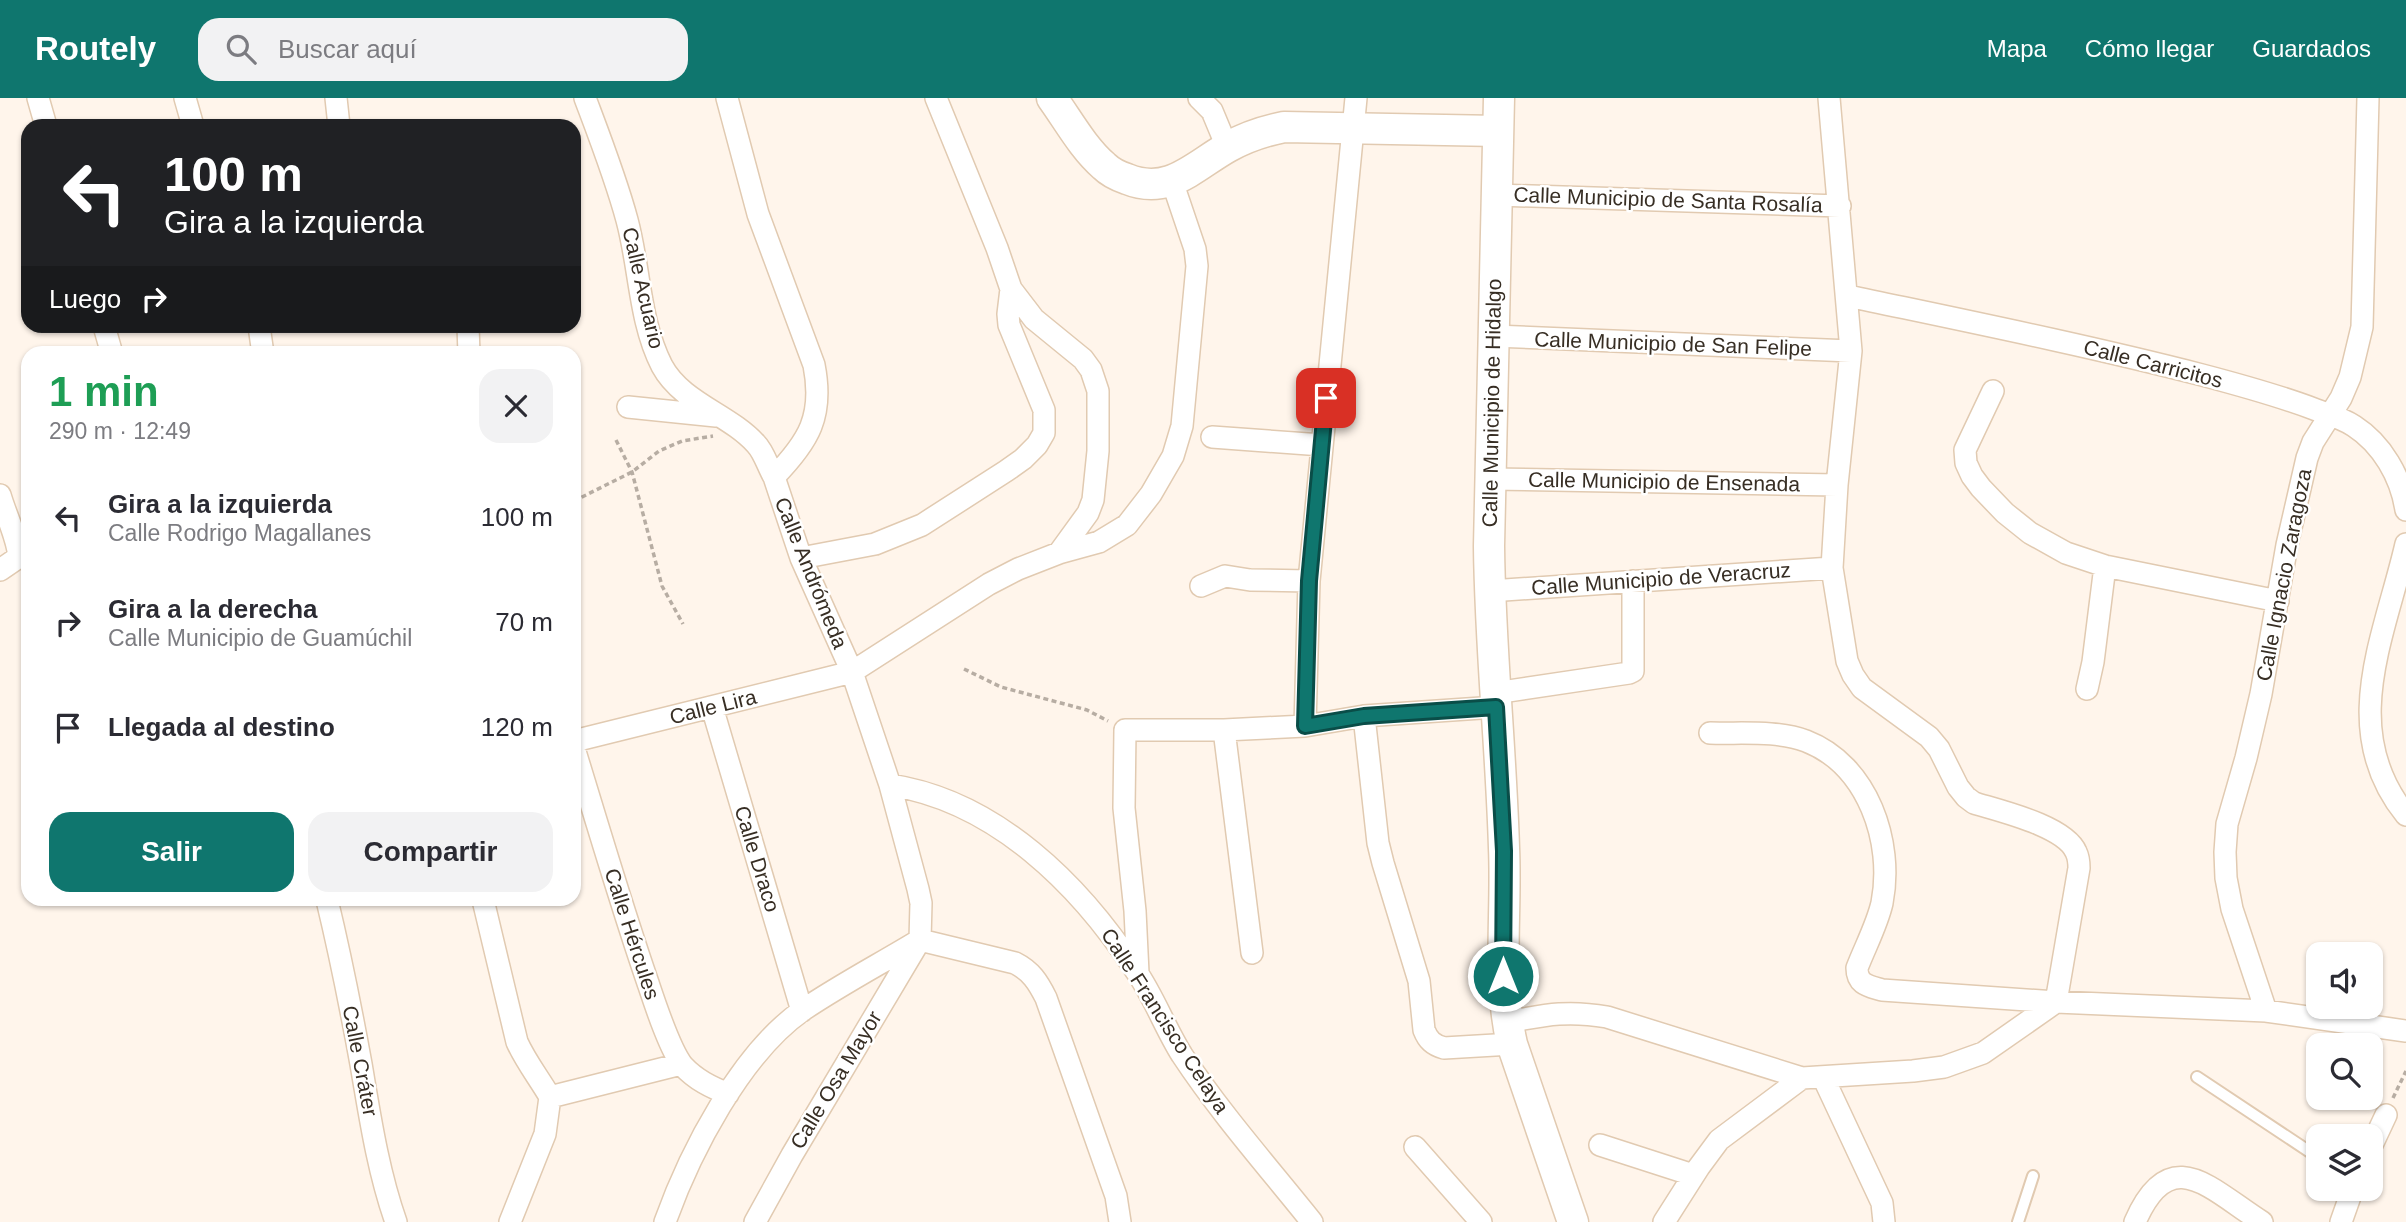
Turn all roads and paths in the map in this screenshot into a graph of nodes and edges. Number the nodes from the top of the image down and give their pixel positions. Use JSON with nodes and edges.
{"nodes":[{"id":1,"x":38,"y":98,"type":"edge"},
{"id":2,"x":186,"y":98,"type":"edge"},
{"id":3,"x":336,"y":98,"type":"edge"},
{"id":4,"x":585,"y":98,"type":"edge"},
{"id":5,"x":726,"y":98,"type":"edge"},
{"id":6,"x":936,"y":98,"type":"edge"},
{"id":7,"x":1052,"y":98,"type":"edge"},
{"id":8,"x":1199,"y":98,"type":"edge"},
{"id":9,"x":1356,"y":98,"type":"edge"},
{"id":10,"x":1499,"y":98,"type":"edge"},
{"id":11,"x":1829,"y":98,"type":"edge"},
{"id":12,"x":2368,"y":98,"type":"edge"},
{"id":13,"x":44,"y":119,"type":"edge"},
{"id":14,"x":191,"y":119,"type":"edge"},
{"id":15,"x":338,"y":119,"type":"edge"},
{"id":16,"x":1353,"y":128,"type":"junction"},
{"id":17,"x":1498,"y":131,"type":"junction"},
{"id":18,"x":1227,"y":148,"type":"junction"},
{"id":19,"x":1172,"y":181,"type":"junction"},
{"id":20,"x":1497,"y":195,"type":"junction"},
{"id":21,"x":1840,"y":206,"type":"junction"},
{"id":22,"x":1011,"y":289,"type":"junction"},
{"id":23,"x":1848,"y":296,"type":"junction"},
{"id":24,"x":1494,"y":336,"type":"junction"},
{"id":25,"x":1851,"y":351,"type":"junction"},
{"id":26,"x":1993,"y":391,"type":"dead end"},
{"id":27,"x":628,"y":407,"type":"dead end"},
{"id":28,"x":2330,"y":415,"type":"junction"},
{"id":29,"x":716,"y":426,"type":"junction"},
{"id":30,"x":1212,"y":437,"type":"dead end"},
{"id":31,"x":616,"y":440,"type":"dead end"},
{"id":32,"x":1322,"y":445,"type":"junction"},
{"id":33,"x":632,"y":472,"type":"junction"},
{"id":34,"x":774,"y":477,"type":"junction"},
{"id":35,"x":1491,"y":479,"type":"junction"},
{"id":36,"x":1837,"y":485,"type":"junction"},
{"id":37,"x":0,"y":495,"type":"edge"},
{"id":38,"x":581,"y":498,"type":"edge"},
{"id":39,"x":2406,"y":510,"type":"edge"},
{"id":40,"x":2406,"y":544,"type":"edge"},
{"id":41,"x":21,"y":546,"type":"edge"},
{"id":42,"x":21,"y":552,"type":"edge"},
{"id":43,"x":1059,"y":553,"type":"junction"},
{"id":44,"x":801,"y":558,"type":"junction"},
{"id":45,"x":2105,"y":566,"type":"junction"},
{"id":46,"x":1832,"y":568,"type":"junction"},
{"id":47,"x":0,"y":570,"type":"edge"},
{"id":48,"x":1309,"y":581,"type":"junction"},
{"id":49,"x":1633,"y":581,"type":"junction"},
{"id":50,"x":1200,"y":586,"type":"dead end"},
{"id":51,"x":1490,"y":591,"type":"junction"},
{"id":52,"x":2278,"y":601,"type":"junction"},
{"id":53,"x":683,"y":624,"type":"dead end"},
{"id":54,"x":964,"y":669,"type":"dead end"},
{"id":55,"x":852,"y":672,"type":"junction"},
{"id":56,"x":2087,"y":689,"type":"dead end"},
{"id":57,"x":1496,"y":700,"type":"junction"},
{"id":58,"x":712,"y":707,"type":"junction"},
{"id":59,"x":1364,"y":716,"type":"junction"},
{"id":60,"x":1305,"y":726,"type":"junction"},
{"id":61,"x":1125,"y":730,"type":"junction"},
{"id":62,"x":1224,"y":730,"type":"junction"},
{"id":63,"x":1710,"y":733,"type":"dead end"},
{"id":64,"x":581,"y":739,"type":"edge"},
{"id":65,"x":581,"y":771,"type":"edge"},
{"id":66,"x":890,"y":785,"type":"junction"},
{"id":67,"x":2406,"y":815,"type":"edge"},
{"id":68,"x":328,"y":906,"type":"edge"},
{"id":69,"x":484,"y":906,"type":"edge"},
{"id":70,"x":920,"y":940,"type":"junction"},
{"id":71,"x":1252,"y":953,"type":"dead end"},
{"id":72,"x":1138,"y":973,"type":"junction"},
{"id":73,"x":2056,"y":1002,"type":"junction"},
{"id":74,"x":802,"y":1011,"type":"junction"},
{"id":75,"x":2266,"y":1012,"type":"junction"},
{"id":76,"x":2406,"y":1031,"type":"edge"},
{"id":77,"x":1509,"y":1033,"type":"junction"},
{"id":78,"x":681,"y":1064,"type":"junction"},
{"id":79,"x":2406,"y":1072,"type":"edge"},
{"id":80,"x":1813,"y":1077,"type":"junction"},
{"id":81,"x":2197,"y":1077,"type":"dead end"},
{"id":82,"x":728,"y":1094,"type":"junction"},
{"id":83,"x":550,"y":1097,"type":"junction"},
{"id":84,"x":2386,"y":1115,"type":"joint"},
{"id":85,"x":2382,"y":1124,"type":"edge"},
{"id":86,"x":1600,"y":1144,"type":"dead end"},
{"id":87,"x":1415,"y":1147,"type":"dead end"},
{"id":88,"x":2306,"y":1149,"type":"edge"},
{"id":89,"x":1693,"y":1175,"type":"junction"},
{"id":90,"x":2033,"y":1176,"type":"dead end"},
{"id":91,"x":2348,"y":1201,"type":"edge"},
{"id":92,"x":396,"y":1222,"type":"edge"},
{"id":93,"x":510,"y":1222,"type":"edge"},
{"id":94,"x":665,"y":1222,"type":"edge"},
{"id":95,"x":755,"y":1222,"type":"edge"},
{"id":96,"x":1120,"y":1222,"type":"edge"},
{"id":97,"x":1312,"y":1222,"type":"edge"},
{"id":98,"x":1481,"y":1222,"type":"edge"},
{"id":99,"x":1573,"y":1222,"type":"edge"},
{"id":100,"x":1664,"y":1222,"type":"edge"},
{"id":101,"x":1884,"y":1222,"type":"edge"},
{"id":102,"x":2018,"y":1222,"type":"edge"},
{"id":103,"x":2135,"y":1222,"type":"edge"},
{"id":104,"x":2262,"y":1222,"type":"edge"},
{"id":105,"x":2341,"y":1222,"type":"edge"}],
"edges":[{"from":1,"to":13,"type":"street"},
{"from":2,"to":14,"type":"street"},
{"from":3,"to":15,"type":"street"},
{"from":4,"to":29,"type":"street","name":"Calle Acuario"},
{"from":5,"to":34,"type":"street","name":"Calle Andrómeda"},
{"from":6,"to":22,"type":"street"},
{"from":7,"to":19,"type":"street"},
{"from":8,"to":18,"type":"street"},
{"from":9,"to":16,"type":"street"},
{"from":10,"to":17,"type":"street","name":"Calle Municipio de Hidalgo"},
{"from":11,"to":21,"type":"street"},
{"from":12,"to":28,"type":"street","name":"Calle Ignacio Zaragoza"},
{"from":16,"to":17,"type":"street"},
{"from":16,"to":18,"type":"street"},
{"from":16,"to":32,"type":"street"},
{"from":17,"to":20,"type":"street","name":"Calle Municipio de Hidalgo"},
{"from":18,"to":19,"type":"street"},
{"from":19,"to":43,"type":"street","name":"Calle Lira"},
{"from":20,"to":21,"type":"street","name":"Calle Municipio de Santa Rosalía"},
{"from":20,"to":24,"type":"street","name":"Calle Municipio de Hidalgo"},
{"from":21,"to":23,"type":"street"},
{"from":22,"to":43,"type":"street"},
{"from":22,"to":44,"type":"street"},
{"from":23,"to":25,"type":"street"},
{"from":23,"to":28,"type":"street","name":"Calle Carricitos"},
{"from":24,"to":25,"type":"street","name":"Calle Municipio de San Felipe"},
{"from":24,"to":35,"type":"street","name":"Calle Municipio de Hidalgo"},
{"from":25,"to":36,"type":"street"},
{"from":26,"to":45,"type":"street"},
{"from":27,"to":29,"type":"street"},
{"from":28,"to":39,"type":"street","name":"Calle Carricitos"},
{"from":28,"to":52,"type":"street","name":"Calle Ignacio Zaragoza"},
{"from":29,"to":33,"type":"path"},
{"from":29,"to":34,"type":"street","name":"Calle Acuario"},
{"from":30,"to":32,"type":"street"},
{"from":31,"to":33,"type":"path"},
{"from":32,"to":48,"type":"street"},
{"from":33,"to":38,"type":"path"},
{"from":33,"to":53,"type":"path"},
{"from":34,"to":44,"type":"street","name":"Calle Andrómeda"},
{"from":35,"to":36,"type":"street","name":"Calle Municipio de Ensenada"},
{"from":35,"to":51,"type":"street","name":"Calle Municipio de Hidalgo"},
{"from":36,"to":46,"type":"street"},
{"from":37,"to":41,"type":"street"},
{"from":40,"to":67,"type":"street"},
{"from":42,"to":47,"type":"street"},
{"from":43,"to":55,"type":"street","name":"Calle Lira"},
{"from":44,"to":55,"type":"street","name":"Calle Andrómeda"},
{"from":45,"to":52,"type":"street"},
{"from":45,"to":56,"type":"street"},
{"from":46,"to":49,"type":"street","name":"Calle Municipio de Veracruz"},
{"from":46,"to":73,"type":"street"},
{"from":48,"to":50,"type":"street"},
{"from":48,"to":60,"type":"street"},
{"from":49,"to":51,"type":"street","name":"Calle Municipio de Veracruz"},
{"from":49,"to":57,"type":"street"},
{"from":51,"to":57,"type":"street","name":"Calle Municipio de Hidalgo"},
{"from":52,"to":75,"type":"street","name":"Calle Ignacio Zaragoza"},
{"from":54,"to":61,"type":"path"},
{"from":55,"to":58,"type":"street","name":"Calle Lira"},
{"from":55,"to":66,"type":"street","name":"Calle Andrómeda"},
{"from":57,"to":59,"type":"street"},
{"from":57,"to":77,"type":"street","name":"Calle Municipio de Hidalgo"},
{"from":58,"to":64,"type":"street","name":"Calle Lira"},
{"from":58,"to":74,"type":"street","name":"Calle Draco"},
{"from":59,"to":60,"type":"street"},
{"from":59,"to":77,"type":"street"},
{"from":60,"to":62,"type":"street"},
{"from":61,"to":62,"type":"street"},
{"from":61,"to":72,"type":"street"},
{"from":62,"to":71,"type":"street"},
{"from":63,"to":73,"type":"street"},
{"from":65,"to":78,"type":"street","name":"Calle Hércules"},
{"from":66,"to":70,"type":"street","name":"Calle Andrómeda"},
{"from":66,"to":72,"type":"street","name":"Calle Francisco Celaya"},
{"from":68,"to":92,"type":"street","name":"Calle Cráter"},
{"from":69,"to":83,"type":"street"},
{"from":70,"to":74,"type":"street"},
{"from":70,"to":95,"type":"street","name":"Calle Osa Mayor"},
{"from":70,"to":96,"type":"street"},
{"from":72,"to":97,"type":"street","name":"Calle Francisco Celaya"},
{"from":73,"to":75,"type":"street"},
{"from":73,"to":80,"type":"street"},
{"from":74,"to":82,"type":"street"},
{"from":75,"to":76,"type":"street"},
{"from":77,"to":80,"type":"street"},
{"from":77,"to":99,"type":"street","name":"Calle Municipio de Hidalgo"},
{"from":78,"to":82,"type":"street","name":"Calle Hércules"},
{"from":78,"to":83,"type":"street"},
{"from":79,"to":84,"type":"path"},
{"from":80,"to":89,"type":"street"},
{"from":80,"to":101,"type":"street"},
{"from":81,"to":88,"type":"lane"},
{"from":82,"to":94,"type":"street"},
{"from":83,"to":93,"type":"street"},
{"from":84,"to":85,"type":"street"},
{"from":86,"to":89,"type":"street"},
{"from":87,"to":98,"type":"street"},
{"from":89,"to":100,"type":"street"},
{"from":90,"to":102,"type":"lane"},
{"from":91,"to":105,"type":"street"},
{"from":103,"to":104,"type":"street"}]}
